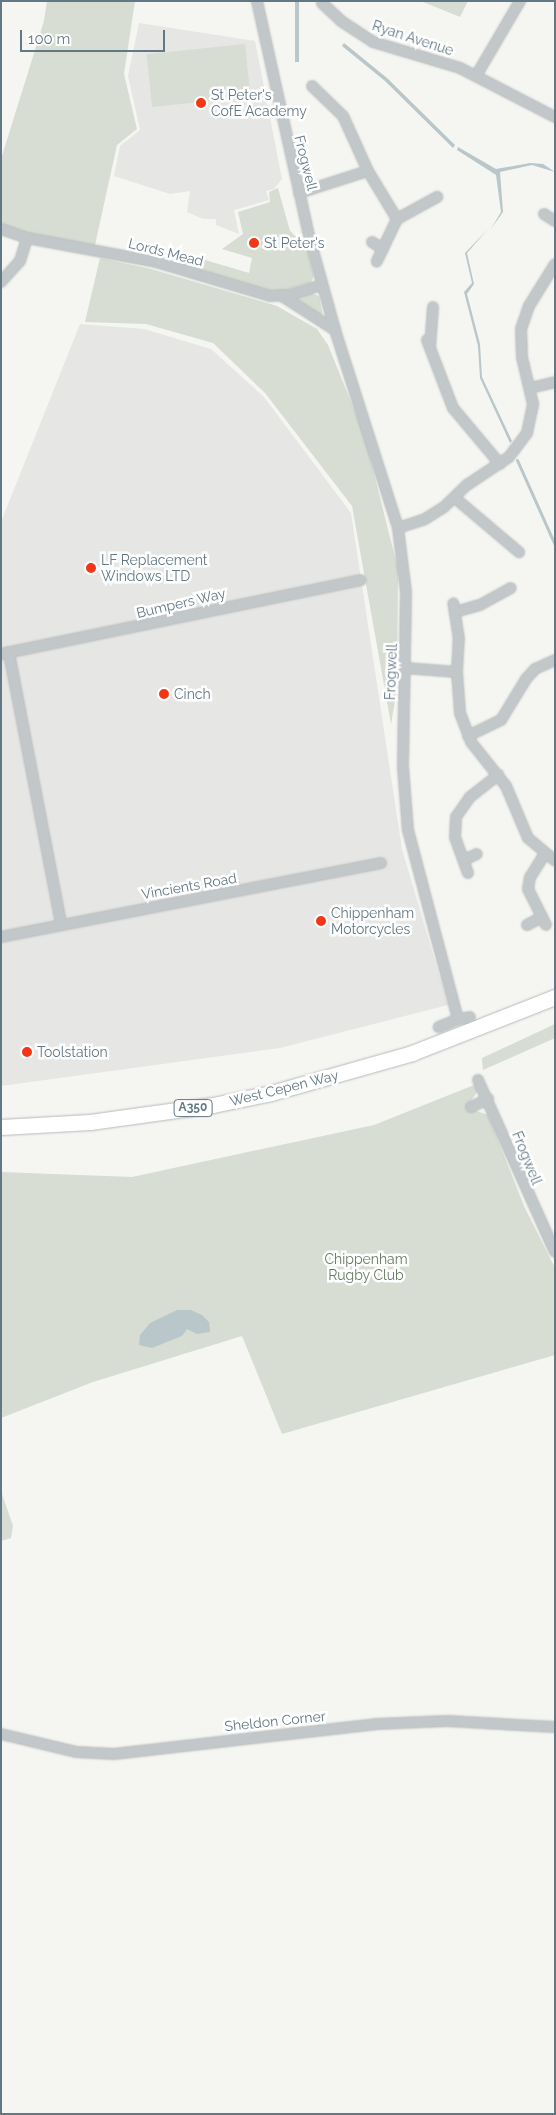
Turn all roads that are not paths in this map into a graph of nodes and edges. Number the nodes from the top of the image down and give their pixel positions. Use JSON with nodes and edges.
{"nodes":[{"id":1,"x":257,"y":1,"type":"edge"},
{"id":2,"x":520,"y":1,"type":"edge"},
{"id":3,"x":322,"y":3,"type":"dead end"},
{"id":4,"x":476,"y":76,"type":"junction"},
{"id":5,"x":312,"y":86,"type":"dead end"},
{"id":6,"x":555,"y":117,"type":"edge"},
{"id":7,"x":368,"y":171,"type":"junction"},
{"id":8,"x":299,"y":193,"type":"junction"},
{"id":9,"x":436,"y":197,"type":"dead end"},
{"id":10,"x":544,"y":214,"type":"dead end"},
{"id":11,"x":397,"y":219,"type":"junction"},
{"id":12,"x":553,"y":222,"type":"edge"},
{"id":13,"x":1,"y":229,"type":"edge"},
{"id":14,"x":27,"y":238,"type":"junction"},
{"id":15,"x":372,"y":242,"type":"dead end"},
{"id":16,"x":383,"y":249,"type":"junction"},
{"id":17,"x":377,"y":261,"type":"dead end"},
{"id":18,"x":555,"y":264,"type":"edge"},
{"id":19,"x":1,"y":282,"type":"edge"},
{"id":20,"x":322,"y":285,"type":"junction"},
{"id":21,"x":282,"y":296,"type":"junction"},
{"id":22,"x":433,"y":307,"type":"dead end"},
{"id":23,"x":335,"y":330,"type":"junction"},
{"id":24,"x":555,"y":382,"type":"edge"},
{"id":25,"x":530,"y":388,"type":"junction"},
{"id":26,"x":500,"y":464,"type":"junction"},
{"id":27,"x":455,"y":498,"type":"junction"},
{"id":28,"x":398,"y":528,"type":"junction"},
{"id":29,"x":518,"y":552,"type":"dead end"},
{"id":30,"x":360,"y":580,"type":"dead end"},
{"id":31,"x":507,"y":594,"type":"dead end"},
{"id":32,"x":5,"y":653,"type":"edge"},
{"id":33,"x":553,"y":663,"type":"edge"},
{"id":34,"x":405,"y":668,"type":"junction"},
{"id":35,"x":457,"y":672,"type":"junction"},
{"id":36,"x":468,"y":736,"type":"junction"},
{"id":37,"x":498,"y":775,"type":"junction"},
{"id":38,"x":477,"y":854,"type":"dead end"},
{"id":39,"x":544,"y":855,"type":"junction"},
{"id":40,"x":464,"y":860,"type":"junction"},
{"id":41,"x":555,"y":861,"type":"edge"},
{"id":42,"x":382,"y":863,"type":"dead end"},
{"id":43,"x":468,"y":872,"type":"dead end"},
{"id":44,"x":61,"y":924,"type":"junction"},
{"id":45,"x":527,"y":925,"type":"dead end"},
{"id":46,"x":1,"y":937,"type":"edge"},
{"id":47,"x":555,"y":997,"type":"edge"},
{"id":48,"x":470,"y":1016,"type":"dead end"},
{"id":49,"x":458,"y":1019,"type":"junction"},
{"id":50,"x":439,"y":1027,"type":"dead end"},
{"id":51,"x":478,"y":1080,"type":"dead end"},
{"id":52,"x":488,"y":1099,"type":"junction"},
{"id":53,"x":471,"y":1107,"type":"dead end"},
{"id":54,"x":1,"y":1126,"type":"edge"},
{"id":55,"x":555,"y":1252,"type":"edge"},
{"id":56,"x":555,"y":1727,"type":"edge"},
{"id":57,"x":1,"y":1734,"type":"edge"}],
"edges":[{"from":1,"to":8,"type":"street","name":"Frogwell"},
{"from":2,"to":4,"type":"street"},
{"from":3,"to":4,"type":"street","name":"Ryan Avenue"},
{"from":4,"to":6,"type":"street","name":"Ryan Avenue"},
{"from":5,"to":7,"type":"street"},
{"from":7,"to":8,"type":"street"},
{"from":7,"to":11,"type":"street"},
{"from":8,"to":20,"type":"street","name":"Frogwell"},
{"from":9,"to":11,"type":"street"},
{"from":10,"to":12,"type":"street"},
{"from":11,"to":16,"type":"street"},
{"from":13,"to":14,"type":"street","name":"Lords Mead"},
{"from":14,"to":19,"type":"street"},
{"from":14,"to":21,"type":"street","name":"Lords Mead"},
{"from":15,"to":16,"type":"street"},
{"from":16,"to":17,"type":"street"},
{"from":18,"to":25,"type":"street"},
{"from":20,"to":21,"type":"street","name":"Lords Mead"},
{"from":20,"to":23,"type":"street","name":"Frogwell"},
{"from":21,"to":23,"type":"street"},
{"from":22,"to":26,"type":"street"},
{"from":23,"to":28,"type":"street","name":"Frogwell"},
{"from":24,"to":25,"type":"street"},
{"from":25,"to":26,"type":"street"},
{"from":26,"to":27,"type":"street"},
{"from":27,"to":28,"type":"street"},
{"from":27,"to":29,"type":"street"},
{"from":28,"to":34,"type":"street","name":"Frogwell"},
{"from":30,"to":32,"type":"street","name":"Bumpers Way"},
{"from":31,"to":35,"type":"street"},
{"from":32,"to":44,"type":"street","name":"Bumpers Way"},
{"from":33,"to":36,"type":"street"},
{"from":34,"to":35,"type":"street"},
{"from":34,"to":49,"type":"street","name":"Frogwell"},
{"from":35,"to":36,"type":"street"},
{"from":36,"to":37,"type":"street"},
{"from":37,"to":39,"type":"street"},
{"from":37,"to":40,"type":"street"},
{"from":38,"to":40,"type":"street"},
{"from":39,"to":41,"type":"street"},
{"from":39,"to":45,"type":"street"},
{"from":40,"to":43,"type":"street"},
{"from":42,"to":44,"type":"street","name":"Vincients Road"},
{"from":44,"to":46,"type":"street","name":"Vincients Road"},
{"from":47,"to":54,"type":"highway","name":"West Cepen Way","number":"A350"},
{"from":48,"to":49,"type":"street"},
{"from":49,"to":50,"type":"street"},
{"from":51,"to":52,"type":"street","name":"Frogwell"},
{"from":52,"to":53,"type":"street"},
{"from":52,"to":55,"type":"street","name":"Frogwell"},
{"from":56,"to":57,"type":"street","name":"Sheldon Corner"}]}
